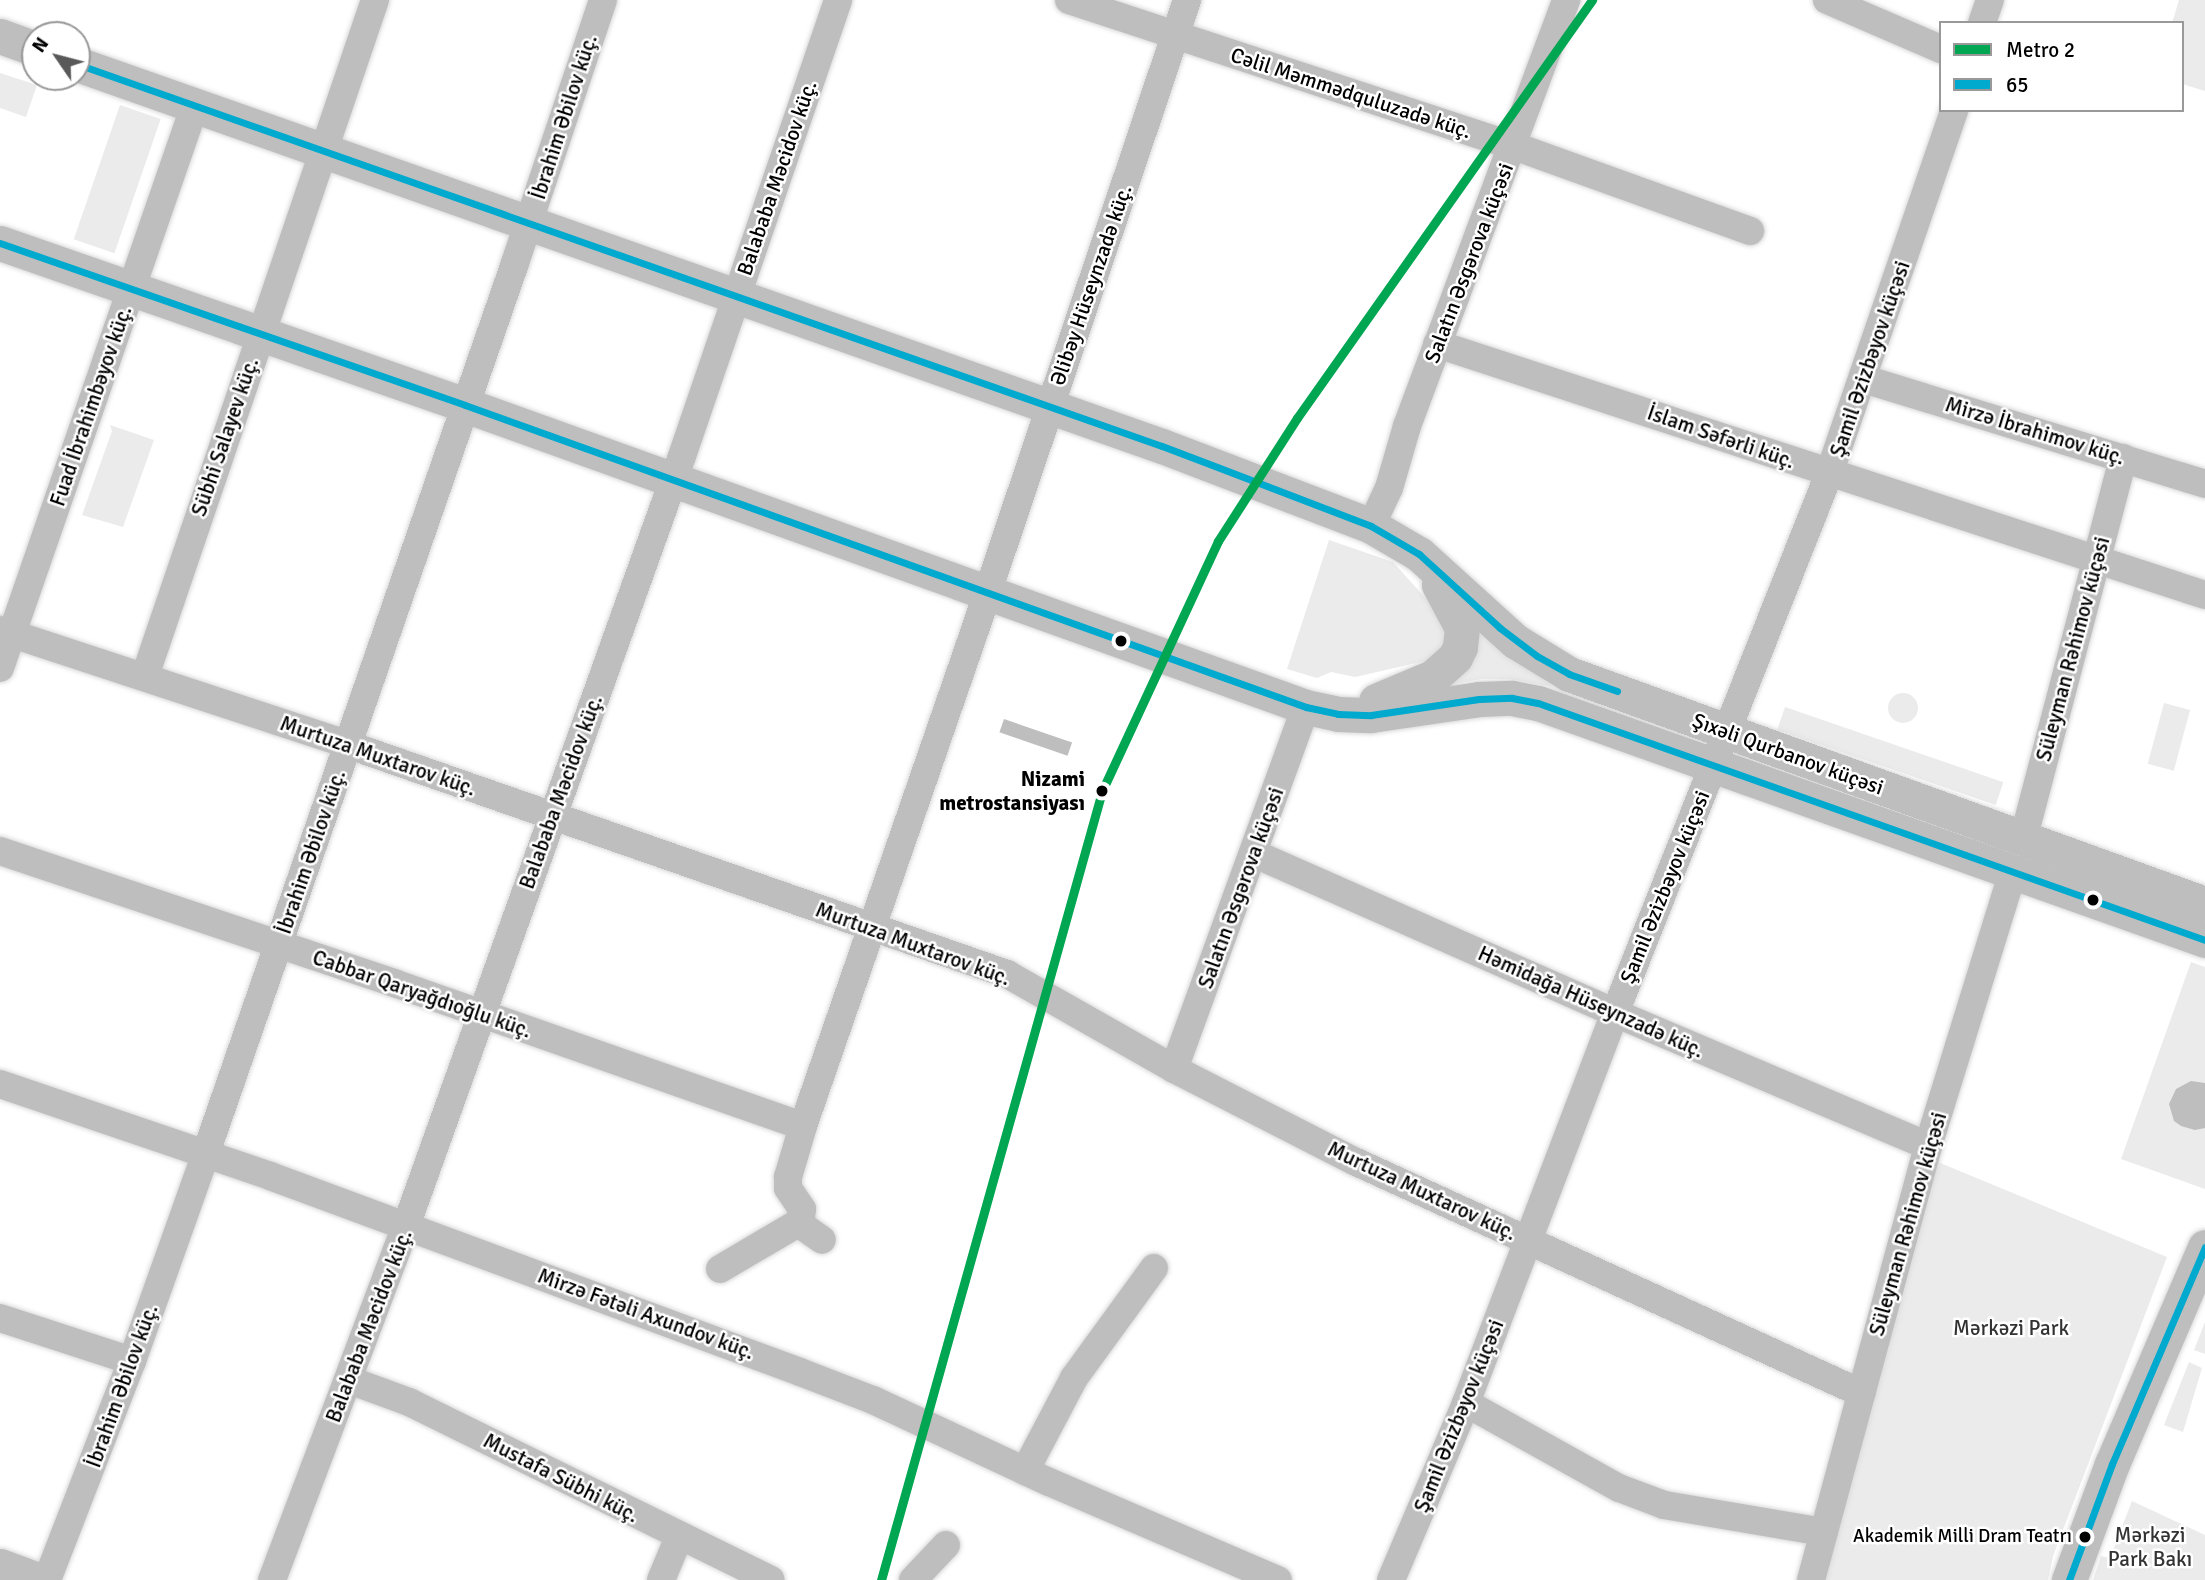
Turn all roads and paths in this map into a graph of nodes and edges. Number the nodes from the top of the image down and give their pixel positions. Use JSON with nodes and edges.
{"nodes":[{"id":1,"x":375,"y":0,"type":"edge"},
{"id":2,"x":603,"y":0,"type":"edge"},
{"id":3,"x":838,"y":0,"type":"edge"},
{"id":4,"x":1069,"y":0,"type":"edge"},
{"id":5,"x":1187,"y":0,"type":"edge"},
{"id":6,"x":1566,"y":0,"type":"edge"},
{"id":7,"x":1827,"y":0,"type":"edge"},
{"id":8,"x":1990,"y":0,"type":"edge"},
{"id":9,"x":1983,"y":21,"type":"edge"},
{"id":10,"x":0,"y":36,"type":"edge"},
{"id":11,"x":1176,"y":36,"type":"junction"},
{"id":12,"x":21,"y":44,"type":"edge"},
{"id":13,"x":1939,"y":49,"type":"edge"},
{"id":14,"x":91,"y":69,"type":"edge"},
{"id":15,"x":195,"y":105,"type":"junction"},
{"id":16,"x":1953,"y":112,"type":"edge"},
{"id":17,"x":1514,"y":146,"type":"junction"},
{"id":18,"x":324,"y":150,"type":"junction"},
{"id":19,"x":529,"y":223,"type":"junction"},
{"id":20,"x":1750,"y":231,"type":"dead end"},
{"id":21,"x":0,"y":243,"type":"edge"},
{"id":22,"x":132,"y":288,"type":"junction"},
{"id":23,"x":737,"y":296,"type":"junction"},
{"id":24,"x":260,"y":332,"type":"junction"},
{"id":25,"x":1437,"y":344,"type":"junction"},
{"id":26,"x":1864,"y":379,"type":"junction"},
{"id":27,"x":466,"y":405,"type":"junction"},
{"id":28,"x":1049,"y":406,"type":"junction"},
{"id":29,"x":2123,"y":458,"type":"junction"},
{"id":30,"x":1829,"y":474,"type":"junction"},
{"id":31,"x":673,"y":480,"type":"junction"},
{"id":32,"x":2205,"y":484,"type":"edge"},
{"id":33,"x":1371,"y":526,"type":"junction"},
{"id":34,"x":1405,"y":545,"type":"junction"},
{"id":35,"x":2096,"y":561,"type":"junction"},
{"id":36,"x":987,"y":594,"type":"junction"},
{"id":37,"x":2205,"y":595,"type":"edge"},
{"id":38,"x":6,"y":632,"type":"edge"},
{"id":39,"x":0,"y":668,"type":"edge"},
{"id":40,"x":145,"y":676,"type":"junction"},
{"id":41,"x":1322,"y":711,"type":"junction"},
{"id":42,"x":1727,"y":731,"type":"junction"},
{"id":43,"x":349,"y":745,"type":"junction"},
{"id":44,"x":1714,"y":764,"type":"junction"},
{"id":45,"x":552,"y":816,"type":"junction"},
{"id":46,"x":0,"y":851,"type":"edge"},
{"id":47,"x":1255,"y":854,"type":"junction"},
{"id":48,"x":2018,"y":856,"type":"junction"},
{"id":49,"x":2205,"y":904,"type":"edge"},
{"id":50,"x":872,"y":928,"type":"junction"},
{"id":51,"x":2205,"y":940,"type":"edge"},
{"id":52,"x":278,"y":946,"type":"junction"},
{"id":53,"x":482,"y":1013,"type":"junction"},
{"id":54,"x":1615,"y":1013,"type":"junction"},
{"id":55,"x":1174,"y":1069,"type":"junction"},
{"id":56,"x":0,"y":1084,"type":"edge"},
{"id":57,"x":803,"y":1126,"type":"junction"},
{"id":58,"x":1928,"y":1146,"type":"junction"},
{"id":59,"x":206,"y":1153,"type":"junction"},
{"id":60,"x":798,"y":1223,"type":"junction"},
{"id":61,"x":406,"y":1226,"type":"junction"},
{"id":62,"x":822,"y":1240,"type":"dead end"},
{"id":63,"x":1530,"y":1242,"type":"junction"},
{"id":64,"x":2205,"y":1247,"type":"edge"},
{"id":65,"x":1154,"y":1268,"type":"dead end"},
{"id":66,"x":720,"y":1269,"type":"dead end"},
{"id":67,"x":0,"y":1318,"type":"edge"},
{"id":68,"x":132,"y":1361,"type":"junction"},
{"id":69,"x":349,"y":1380,"type":"junction"},
{"id":70,"x":1861,"y":1393,"type":"junction"},
{"id":71,"x":1466,"y":1404,"type":"junction"},
{"id":72,"x":1025,"y":1471,"type":"junction"},
{"id":73,"x":1824,"y":1532,"type":"junction"},
{"id":74,"x":678,"y":1537,"type":"junction"},
{"id":75,"x":946,"y":1545,"type":"dead end"},
{"id":76,"x":0,"y":1566,"type":"edge"},
{"id":77,"x":38,"y":1580,"type":"edge"},
{"id":78,"x":47,"y":1580,"type":"edge"},
{"id":79,"x":272,"y":1580,"type":"edge"},
{"id":80,"x":661,"y":1580,"type":"edge"},
{"id":81,"x":772,"y":1580,"type":"edge"},
{"id":82,"x":913,"y":1580,"type":"edge"},
{"id":83,"x":1278,"y":1580,"type":"edge"},
{"id":84,"x":1391,"y":1580,"type":"edge"},
{"id":85,"x":1811,"y":1580,"type":"edge"},
{"id":86,"x":2069,"y":1580,"type":"edge"}],
"edges":[{"from":1,"to":18,"type":"street","name":"Sübhi Salayev küç."},
{"from":2,"to":19,"type":"street","name":"İbrahim Əbilov küç."},
{"from":3,"to":23,"type":"street","name":"Balababa Məcidov küç."},
{"from":4,"to":11,"type":"street","name":"Cəlil Məmmədquluzadə küç."},
{"from":5,"to":11,"type":"street","name":"Əlibəy Hüseynzadə küç."},
{"from":6,"to":17,"type":"street","name":"Salatın Əsgərova küçəsi"},
{"from":7,"to":13,"type":"street"},
{"from":8,"to":9,"type":"street"},
{"from":10,"to":12,"type":"main road"},
{"from":11,"to":17,"type":"street","name":"Cəlil Məmmədquluzadə küç."},
{"from":11,"to":28,"type":"street","name":"Əlibəy Hüseynzadə küç."},
{"from":14,"to":15,"type":"main road"},
{"from":15,"to":18,"type":"main road"},
{"from":15,"to":22,"type":"street","name":"Fuad İbrahimbəyov küç."},
{"from":16,"to":26,"type":"street","name":"Şamil Əzizbəyov küçəsi"},
{"from":17,"to":20,"type":"street","name":"Cəlil Məmmədquluzadə küç."},
{"from":17,"to":25,"type":"street","name":"Salatın Əsgərova küçəsi"},
{"from":18,"to":19,"type":"main road"},
{"from":18,"to":24,"type":"street","name":"Sübhi Salayev küç."},
{"from":19,"to":23,"type":"main road"},
{"from":19,"to":27,"type":"street","name":"İbrahim Əbilov küç."},
{"from":21,"to":22,"type":"main road"},
{"from":22,"to":24,"type":"main road"},
{"from":22,"to":38,"type":"street","name":"Fuad İbrahimbəyov küç."},
{"from":23,"to":28,"type":"main road"},
{"from":23,"to":31,"type":"street","name":"Balababa Məcidov küç."},
{"from":24,"to":27,"type":"main road"},
{"from":24,"to":40,"type":"street","name":"Sübhi Salayev küç."},
{"from":25,"to":30,"type":"street","name":"İslam Səfərli küç."},
{"from":25,"to":33,"type":"street","name":"Salatın Əsgərova küçəsi"},
{"from":26,"to":29,"type":"street","name":"Mirzə İbrahimov küç."},
{"from":26,"to":30,"type":"street","name":"Şamil Əzizbəyov küçəsi"},
{"from":27,"to":31,"type":"main road"},
{"from":27,"to":43,"type":"street","name":"İbrahim Əbilov küç."},
{"from":28,"to":33,"type":"main road"},
{"from":28,"to":36,"type":"street","name":"Əlibəy Hüseynzadə küç."},
{"from":29,"to":32,"type":"street","name":"Mirzə İbrahimov küç."},
{"from":29,"to":35,"type":"street","name":"Süleyman Rəhimov küçəsi"},
{"from":30,"to":35,"type":"street","name":"İslam Səfərli küç."},
{"from":30,"to":42,"type":"street","name":"Şamil Əzizbəyov küçəsi"},
{"from":31,"to":36,"type":"main road"},
{"from":31,"to":45,"type":"street","name":"Balababa Məcidov küç."},
{"from":33,"to":34,"type":"main road"},
{"from":34,"to":41,"type":"main road"},
{"from":34,"to":42,"type":"main road","name":"Şıxəli Qurbanov küçəsi"},
{"from":35,"to":37,"type":"street","name":"İslam Səfərli küç."},
{"from":35,"to":48,"type":"street","name":"Süleyman Rəhimov küçəsi"},
{"from":36,"to":41,"type":"main road"},
{"from":36,"to":50,"type":"street","name":"Əlibəy Hüseynzadə küç."},
{"from":38,"to":39,"type":"street","name":"Fuad İbrahimbəyov küç."},
{"from":38,"to":40,"type":"street","name":"Murtuza Muxtarov küç."},
{"from":40,"to":43,"type":"street","name":"Murtuza Muxtarov küç."},
{"from":41,"to":44,"type":"main road","name":"Şıxəli Qurbanov küçəsi"},
{"from":41,"to":47,"type":"street","name":"Salatın Əsgərova küçəsi"},
{"from":42,"to":44,"type":"street","name":"Şamil Əzizbəyov küçəsi"},
{"from":42,"to":48,"type":"main road","name":"Şıxəli Qurbanov küçəsi"},
{"from":43,"to":45,"type":"street","name":"Murtuza Muxtarov küç."},
{"from":43,"to":52,"type":"street","name":"İbrahim Əbilov küç."},
{"from":44,"to":48,"type":"main road","name":"Şıxəli Qurbanov küçəsi"},
{"from":44,"to":54,"type":"street","name":"Şamil Əzizbəyov küçəsi"},
{"from":45,"to":50,"type":"street","name":"Murtuza Muxtarov küç."},
{"from":45,"to":53,"type":"street","name":"Balababa Məcidov küç."},
{"from":46,"to":52,"type":"street","name":"Cabbar Qaryağdıoğlu küç."},
{"from":47,"to":54,"type":"street","name":"Həmidağa Hüseynzadə küç."},
{"from":47,"to":55,"type":"street","name":"Salatın Əsgərova küçəsi"},
{"from":48,"to":49,"type":"main road","name":"Şıxəli Qurbanov küçəsi"},
{"from":48,"to":51,"type":"main road","name":"Şıxəli Qurbanov küçəsi"},
{"from":48,"to":58,"type":"street","name":"Süleyman Rəhimov küçəsi"},
{"from":50,"to":55,"type":"street","name":"Murtuza Muxtarov küç."},
{"from":50,"to":57,"type":"street","name":"Əlibəy Hüseynzadə küç."},
{"from":52,"to":53,"type":"street","name":"Cabbar Qaryağdıoğlu küç."},
{"from":52,"to":59,"type":"street","name":"İbrahim Əbilov küç."},
{"from":53,"to":57,"type":"street","name":"Cabbar Qaryağdıoğlu küç."},
{"from":53,"to":61,"type":"street","name":"Balababa Məcidov küç."},
{"from":54,"to":58,"type":"street","name":"Həmidağa Hüseynzadə küç."},
{"from":54,"to":63,"type":"street","name":"Şamil Əzizbəyov küçəsi"},
{"from":55,"to":63,"type":"street","name":"Murtuza Muxtarov küç."},
{"from":56,"to":59,"type":"street","name":"Mirzə Fətəli Axundov küç."},
{"from":57,"to":60,"type":"street","name":"Əlibəy Hüseynzadə küç."},
{"from":58,"to":70,"type":"street","name":"Süleyman Rəhimov küçəsi"},
{"from":59,"to":61,"type":"street","name":"Mirzə Fətəli Axundov küç."},
{"from":59,"to":68,"type":"street","name":"İbrahim Əbilov küç."},
{"from":60,"to":62,"type":"street"},
{"from":60,"to":66,"type":"street"},
{"from":61,"to":69,"type":"street","name":"Balababa Məcidov küç."},
{"from":61,"to":72,"type":"street","name":"Mirzə Fətəli Axundov küç."},
{"from":63,"to":70,"type":"street","name":"Murtuza Muxtarov küç."},
{"from":63,"to":71,"type":"street","name":"Şamil Əzizbəyov küçəsi"},
{"from":64,"to":86,"type":"main road"},
{"from":65,"to":72,"type":"street"},
{"from":67,"to":68,"type":"street"},
{"from":68,"to":78,"type":"street","name":"İbrahim Əbilov küç."},
{"from":69,"to":74,"type":"street","name":"Mustafa Sübhi küç."},
{"from":69,"to":79,"type":"street","name":"Balababa Məcidov küç."},
{"from":70,"to":73,"type":"street","name":"Süleyman Rəhimov küçəsi"},
{"from":71,"to":73,"type":"street"},
{"from":71,"to":84,"type":"street","name":"Şamil Əzizbəyov küçəsi"},
{"from":72,"to":83,"type":"street","name":"Mirzə Fətəli Axundov küç."},
{"from":73,"to":85,"type":"street","name":"Süleyman Rəhimov küçəsi"},
{"from":74,"to":80,"type":"street"},
{"from":74,"to":81,"type":"street","name":"Mustafa Sübhi küç."},
{"from":75,"to":82,"type":"street"},
{"from":76,"to":77,"type":"main road"}]}
